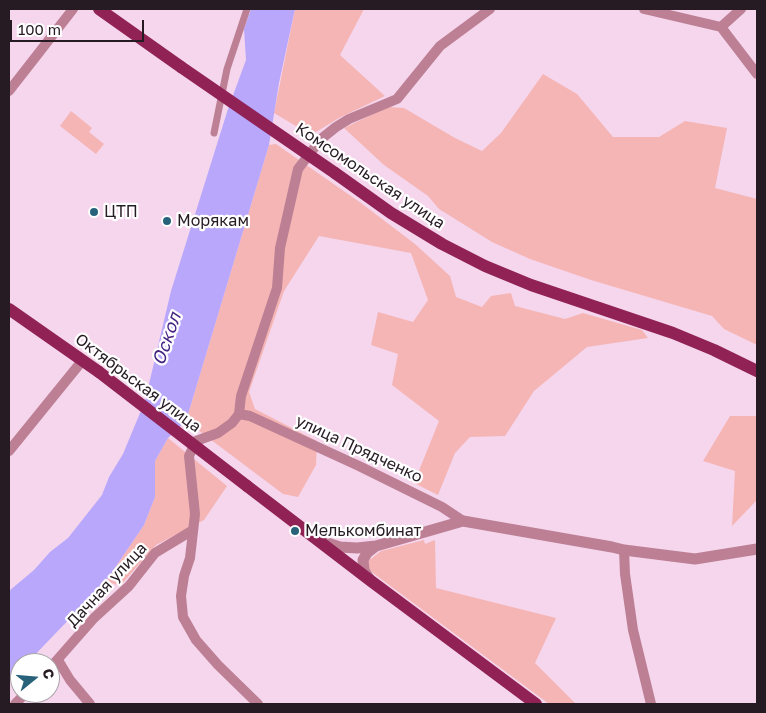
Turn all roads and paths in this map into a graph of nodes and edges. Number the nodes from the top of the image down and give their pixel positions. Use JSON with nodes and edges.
{"nodes":[{"id":1,"x":73,"y":9,"type":"edge"},
{"id":2,"x":99,"y":9,"type":"edge"},
{"id":3,"x":247,"y":9,"type":"edge"},
{"id":4,"x":490,"y":9,"type":"edge"},
{"id":5,"x":644,"y":9,"type":"edge"},
{"id":6,"x":741,"y":9,"type":"edge"},
{"id":7,"x":721,"y":27,"type":"junction"},
{"id":8,"x":757,"y":74,"type":"edge"},
{"id":9,"x":9,"y":91,"type":"edge"},
{"id":10,"x":214,"y":133,"type":"dead end"},
{"id":11,"x":9,"y":309,"type":"edge"},
{"id":12,"x":82,"y":361,"type":"junction"},
{"id":13,"x":757,"y":371,"type":"edge"},
{"id":14,"x":239,"y":414,"type":"junction"},
{"id":15,"x":9,"y":451,"type":"edge"},
{"id":16,"x":247,"y":486,"type":"joint"},
{"id":17,"x":463,"y":521,"type":"junction"},
{"id":18,"x":193,"y":530,"type":"junction"},
{"id":19,"x":317,"y":540,"type":"junction"},
{"id":20,"x":376,"y":546,"type":"junction"},
{"id":21,"x":757,"y":549,"type":"edge"},
{"id":22,"x":624,"y":550,"type":"junction"},
{"id":23,"x":371,"y":581,"type":"junction"},
{"id":24,"x":60,"y":658,"type":"edge"},
{"id":25,"x":60,"y":663,"type":"edge"},
{"id":26,"x":90,"y":704,"type":"edge"},
{"id":27,"x":258,"y":704,"type":"edge"},
{"id":28,"x":536,"y":704,"type":"edge"},
{"id":29,"x":651,"y":704,"type":"edge"}],
"edges":[{"from":1,"to":9,"type":"street"},
{"from":2,"to":13,"type":"main road","name":"Комсомольская улица","bridge":true},
{"from":3,"to":10,"type":"street"},
{"from":4,"to":14,"type":"street"},
{"from":5,"to":7,"type":"street"},
{"from":6,"to":7,"type":"street"},
{"from":7,"to":8,"type":"street"},
{"from":11,"to":12,"type":"main road","name":"Октябрьская улица"},
{"from":12,"to":15,"type":"street"},
{"from":12,"to":16,"type":"main road","name":"Октябрьская улица","bridge":true},
{"from":14,"to":17,"type":"street","name":"улица Прядченко"},
{"from":14,"to":18,"type":"street"},
{"from":16,"to":19,"type":"main road","name":"улица Прядченко"},
{"from":17,"to":20,"type":"street","name":"улица Прядченко"},
{"from":17,"to":22,"type":"street","name":"улица Прядченко"},
{"from":18,"to":24,"type":"street","name":"Дачная улица"},
{"from":18,"to":27,"type":"street"},
{"from":19,"to":20,"type":"street","name":"улица Прядченко"},
{"from":19,"to":23,"type":"main road","name":"улица Прядченко"},
{"from":20,"to":23,"type":"street"},
{"from":21,"to":22,"type":"street","name":"улица Прядченко"},
{"from":22,"to":29,"type":"street"},
{"from":23,"to":28,"type":"main road","name":"улица Прядченко"},
{"from":25,"to":26,"type":"street"}]}
